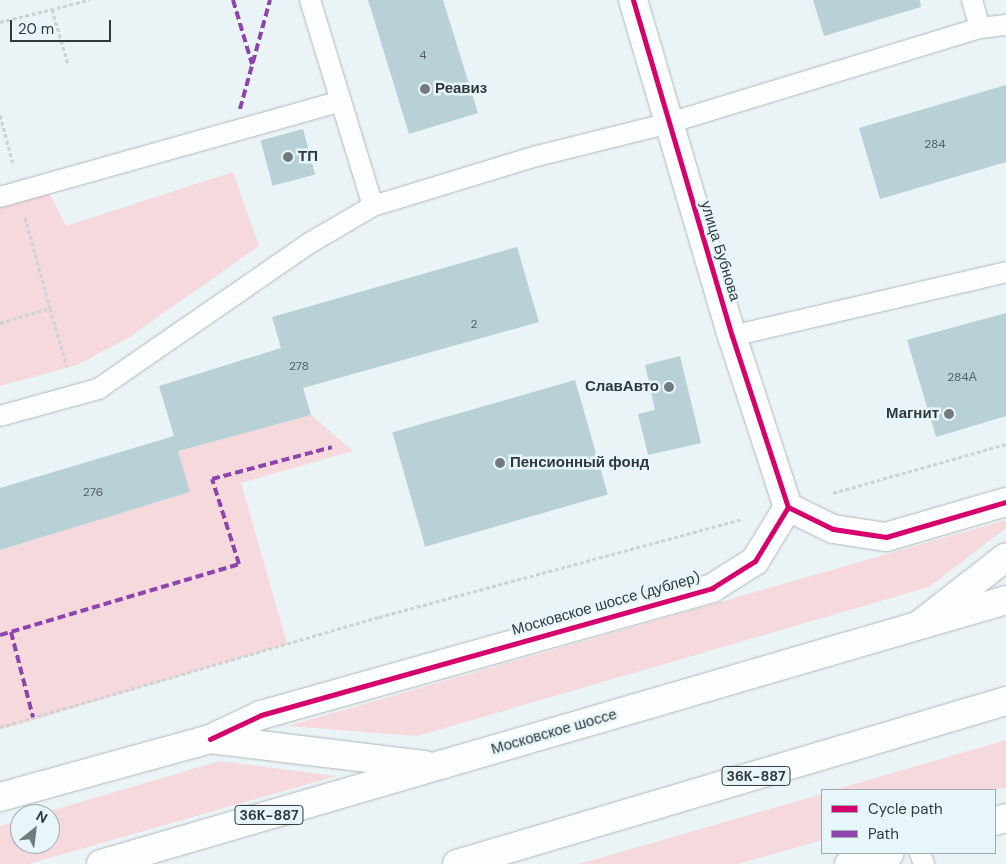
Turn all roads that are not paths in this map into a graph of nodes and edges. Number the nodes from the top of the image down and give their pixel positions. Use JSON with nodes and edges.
{"nodes":[{"id":1,"x":310,"y":0,"type":"edge"},
{"id":2,"x":633,"y":0,"type":"edge"},
{"id":3,"x":972,"y":0,"type":"edge"},
{"id":4,"x":1006,"y":25,"type":"edge"},
{"id":5,"x":980,"y":28,"type":"junction"},
{"id":6,"x":341,"y":101,"type":"junction"},
{"id":7,"x":669,"y":123,"type":"junction"},
{"id":8,"x":11,"y":187,"type":"edge"},
{"id":9,"x":373,"y":206,"type":"junction"},
{"id":10,"x":1006,"y":272,"type":"edge"},
{"id":11,"x":732,"y":336,"type":"junction"},
{"id":12,"x":0,"y":416,"type":"edge"},
{"id":13,"x":1006,"y":502,"type":"edge"},
{"id":14,"x":788,"y":507,"type":"junction"},
{"id":15,"x":1006,"y":557,"type":"edge"},
{"id":16,"x":1006,"y":600,"type":"edge"},
{"id":17,"x":918,"y":626,"type":"junction"},
{"id":18,"x":1006,"y":702,"type":"edge"},
{"id":19,"x":210,"y":739,"type":"junction"},
{"id":20,"x":436,"y":767,"type":"junction"},
{"id":21,"x":0,"y":797,"type":"edge"},
{"id":22,"x":886,"y":854,"type":"edge"},
{"id":23,"x":498,"y":857,"type":"edge"},
{"id":24,"x":101,"y":864,"type":"edge"},
{"id":25,"x":457,"y":864,"type":"edge"},
{"id":26,"x":849,"y":864,"type":"edge"}],
"edges":[{"from":1,"to":6,"type":"lane"},
{"from":2,"to":7,"type":"main road","name":"улица Бубнова"},
{"from":3,"to":5,"type":"lane"},
{"from":4,"to":5,"type":"lane"},
{"from":5,"to":7,"type":"lane"},
{"from":6,"to":8,"type":"lane"},
{"from":6,"to":9,"type":"lane"},
{"from":7,"to":9,"type":"lane"},
{"from":7,"to":11,"type":"main road","name":"улица Бубнова"},
{"from":9,"to":12,"type":"lane"},
{"from":10,"to":11,"type":"lane"},
{"from":11,"to":14,"type":"main road","name":"улица Бубнова"},
{"from":13,"to":14,"type":"main road"},
{"from":14,"to":19,"type":"main road","name":"Московское шоссе (дублер)"},
{"from":15,"to":17,"type":"main road"},
{"from":16,"to":17,"type":"main road","name":"Московское шоссе","number":"36К-887"},
{"from":17,"to":20,"type":"main road","name":"Московское шоссе","number":"36К-887"},
{"from":18,"to":23,"type":"main road","number":"36К-887"},
{"from":19,"to":20,"type":"main road"},
{"from":19,"to":21,"type":"main road","name":"Московское шоссе (дублер)"},
{"from":20,"to":24,"type":"main road","name":"Московское шоссе","number":"36К-887"},
{"from":22,"to":26,"type":"main road"},
{"from":23,"to":25,"type":"main road","number":"36К-887"}]}
